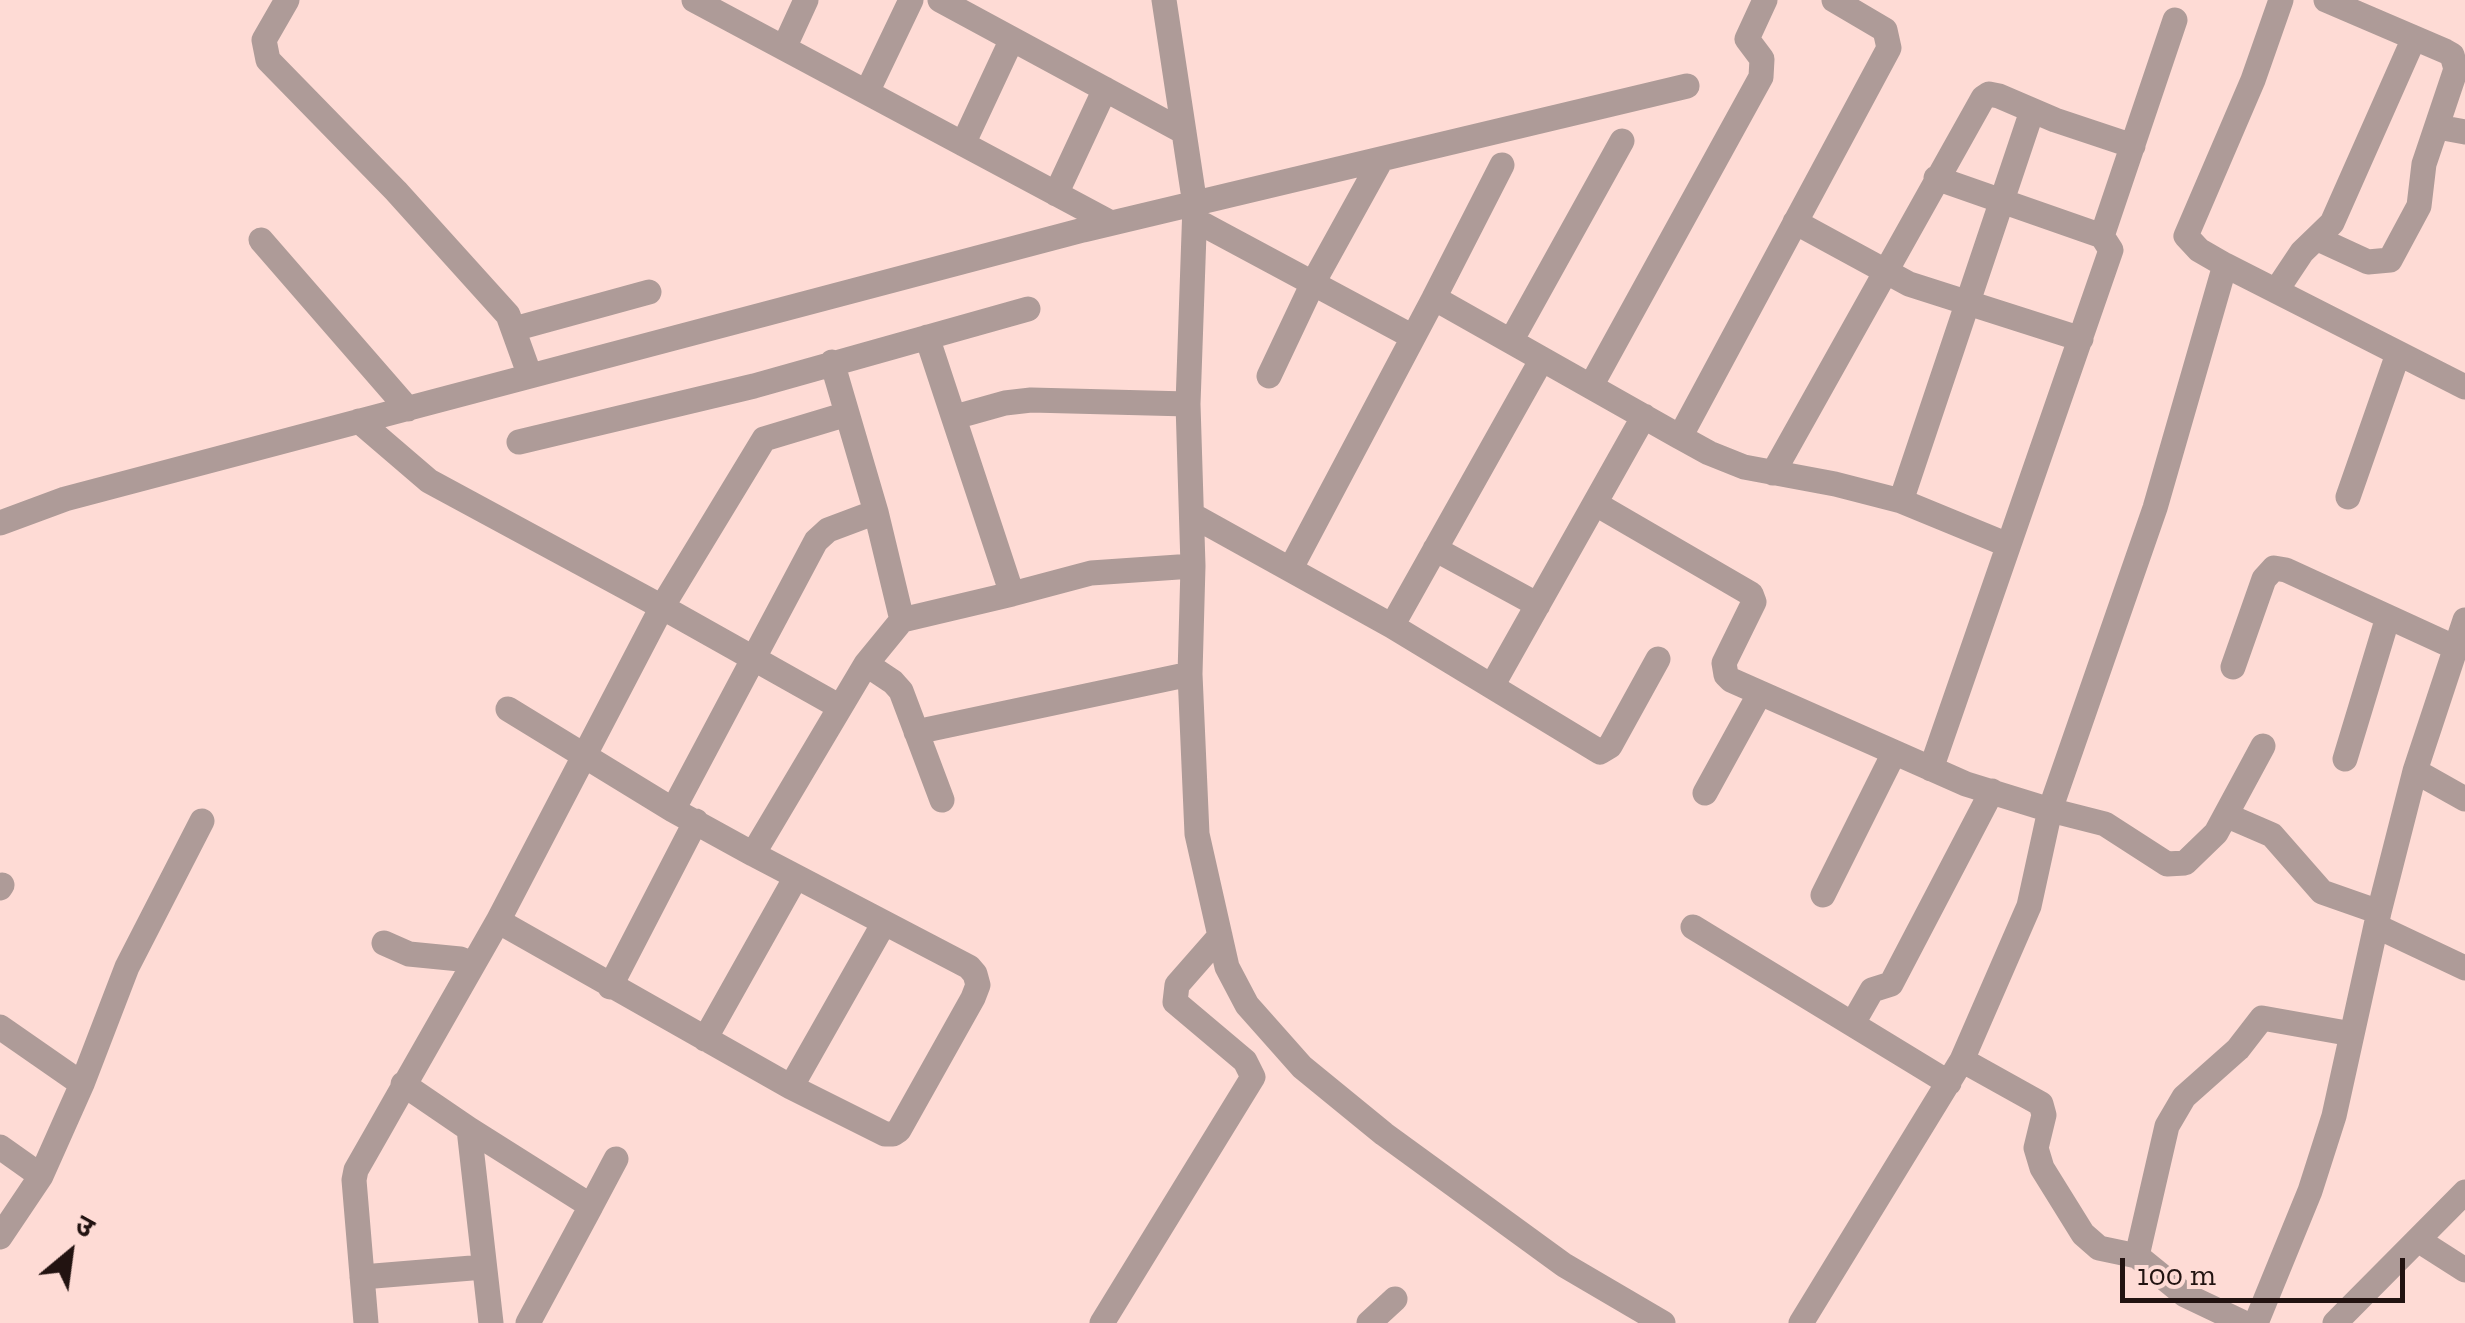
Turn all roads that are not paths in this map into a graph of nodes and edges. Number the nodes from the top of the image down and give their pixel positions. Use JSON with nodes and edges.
{"nodes":[{"id":1,"x":287,"y":0,"type":"edge"},
{"id":2,"x":806,"y":0,"type":"edge"},
{"id":3,"x":911,"y":0,"type":"edge"},
{"id":4,"x":940,"y":0,"type":"edge"},
{"id":5,"x":1164,"y":0,"type":"edge"},
{"id":6,"x":1765,"y":0,"type":"edge"},
{"id":7,"x":1834,"y":0,"type":"edge"},
{"id":8,"x":2282,"y":0,"type":"edge"},
{"id":9,"x":2326,"y":0,"type":"edge"},
{"id":10,"x":697,"y":1,"type":"edge"},
{"id":11,"x":2175,"y":20,"type":"dead end"},
{"id":12,"x":2414,"y":38,"type":"junction"},
{"id":13,"x":1012,"y":39,"type":"junction"},
{"id":14,"x":784,"y":48,"type":"junction"},
{"id":15,"x":1687,"y":86,"type":"dead end"},
{"id":16,"x":1105,"y":89,"type":"junction"},
{"id":17,"x":867,"y":92,"type":"junction"},
{"id":18,"x":2032,"y":111,"type":"junction"},
{"id":19,"x":2438,"y":126,"type":"junction"},
{"id":20,"x":1184,"y":132,"type":"junction"},
{"id":21,"x":2465,"y":132,"type":"edge"},
{"id":22,"x":1622,"y":141,"type":"dead end"},
{"id":23,"x":964,"y":144,"type":"junction"},
{"id":24,"x":2133,"y":146,"type":"junction"},
{"id":25,"x":1381,"y":160,"type":"junction"},
{"id":26,"x":1502,"y":165,"type":"dead end"},
{"id":27,"x":1936,"y":178,"type":"junction"},
{"id":28,"x":1056,"y":194,"type":"junction"},
{"id":29,"x":2001,"y":201,"type":"junction"},
{"id":30,"x":1195,"y":212,"type":"junction"},
{"id":31,"x":1795,"y":222,"type":"junction"},
{"id":32,"x":1111,"y":223,"type":"junction"},
{"id":33,"x":2102,"y":236,"type":"junction"},
{"id":34,"x":2318,"y":239,"type":"junction"},
{"id":35,"x":261,"y":240,"type":"dead end"},
{"id":36,"x":2225,"y":264,"type":"junction"},
{"id":37,"x":1884,"y":272,"type":"junction"},
{"id":38,"x":1313,"y":283,"type":"junction"},
{"id":39,"x":2276,"y":291,"type":"junction"},
{"id":40,"x":650,"y":292,"type":"dead end"},
{"id":41,"x":1434,"y":298,"type":"junction"},
{"id":42,"x":1966,"y":304,"type":"junction"},
{"id":43,"x":1028,"y":308,"type":"dead end"},
{"id":44,"x":514,"y":328,"type":"junction"},
{"id":45,"x":927,"y":337,"type":"junction"},
{"id":46,"x":1413,"y":337,"type":"junction"},
{"id":47,"x":2081,"y":339,"type":"junction"},
{"id":48,"x":1511,"y":342,"type":"junction"},
{"id":49,"x":2398,"y":354,"type":"junction"},
{"id":50,"x":1542,"y":360,"type":"junction"},
{"id":51,"x":832,"y":362,"type":"junction"},
{"id":52,"x":530,"y":376,"type":"junction"},
{"id":53,"x":1269,"y":376,"type":"dead end"},
{"id":54,"x":1592,"y":386,"type":"junction"},
{"id":55,"x":2465,"y":387,"type":"edge"},
{"id":56,"x":1188,"y":404,"type":"junction"},
{"id":57,"x":408,"y":408,"type":"junction"},
{"id":58,"x":847,"y":414,"type":"junction"},
{"id":59,"x":1644,"y":416,"type":"junction"},
{"id":60,"x":954,"y":417,"type":"junction"},
{"id":61,"x":360,"y":421,"type":"junction"},
{"id":62,"x":1680,"y":436,"type":"junction"},
{"id":63,"x":519,"y":442,"type":"dead end"},
{"id":64,"x":1773,"y":473,"type":"junction"},
{"id":65,"x":2348,"y":497,"type":"dead end"},
{"id":66,"x":1901,"y":501,"type":"junction"},
{"id":67,"x":1596,"y":504,"type":"junction"},
{"id":68,"x":876,"y":512,"type":"junction"},
{"id":69,"x":1192,"y":515,"type":"junction"},
{"id":70,"x":0,"y":523,"type":"edge"},
{"id":71,"x":2008,"y":545,"type":"junction"},
{"id":72,"x":1435,"y":549,"type":"junction"},
{"id":73,"x":1193,"y":566,"type":"junction"},
{"id":74,"x":1291,"y":568,"type":"junction"},
{"id":75,"x":1012,"y":594,"type":"junction"},
{"id":76,"x":1538,"y":605,"type":"junction"},
{"id":77,"x":662,"y":607,"type":"junction"},
{"id":78,"x":2388,"y":617,"type":"junction"},
{"id":79,"x":902,"y":620,"type":"junction"},
{"id":80,"x":1392,"y":626,"type":"junction"},
{"id":81,"x":2461,"y":633,"type":"edge"},
{"id":82,"x":756,"y":658,"type":"junction"},
{"id":83,"x":1658,"y":658,"type":"dead end"},
{"id":84,"x":866,"y":664,"type":"junction"},
{"id":85,"x":2234,"y":668,"type":"dead end"},
{"id":86,"x":1190,"y":674,"type":"junction"},
{"id":87,"x":1492,"y":686,"type":"junction"},
{"id":88,"x":1760,"y":693,"type":"junction"},
{"id":89,"x":840,"y":707,"type":"junction"},
{"id":90,"x":508,"y":709,"type":"dead end"},
{"id":91,"x":916,"y":732,"type":"junction"},
{"id":92,"x":2263,"y":746,"type":"dead end"},
{"id":93,"x":1894,"y":753,"type":"junction"},
{"id":94,"x":586,"y":756,"type":"junction"},
{"id":95,"x":2345,"y":758,"type":"dead end"},
{"id":96,"x":1931,"y":769,"type":"junction"},
{"id":97,"x":2415,"y":771,"type":"junction"},
{"id":98,"x":1992,"y":791,"type":"junction"},
{"id":99,"x":1705,"y":793,"type":"dead end"},
{"id":100,"x":942,"y":800,"type":"dead end"},
{"id":101,"x":2465,"y":800,"type":"edge"},
{"id":102,"x":2050,"y":810,"type":"junction"},
{"id":103,"x":684,"y":816,"type":"junction"},
{"id":104,"x":2228,"y":816,"type":"junction"},
{"id":105,"x":202,"y":821,"type":"dead end"},
{"id":106,"x":752,"y":854,"type":"junction"},
{"id":107,"x":796,"y":877,"type":"junction"},
{"id":108,"x":1823,"y":895,"type":"dead end"},
{"id":109,"x":2378,"y":919,"type":"junction"},
{"id":110,"x":498,"y":921,"type":"junction"},
{"id":111,"x":884,"y":922,"type":"junction"},
{"id":112,"x":1693,"y":927,"type":"dead end"},
{"id":113,"x":1220,"y":936,"type":"junction"},
{"id":114,"x":384,"y":943,"type":"dead end"},
{"id":115,"x":473,"y":964,"type":"junction"},
{"id":116,"x":2465,"y":968,"type":"edge"},
{"id":117,"x":610,"y":987,"type":"junction"},
{"id":118,"x":1853,"y":1022,"type":"junction"},
{"id":119,"x":0,"y":1027,"type":"edge"},
{"id":120,"x":2352,"y":1034,"type":"junction"},
{"id":121,"x":706,"y":1039,"type":"junction"},
{"id":122,"x":1962,"y":1060,"type":"junction"},
{"id":123,"x":82,"y":1084,"type":"junction"},
{"id":124,"x":403,"y":1084,"type":"junction"},
{"id":125,"x":1950,"y":1084,"type":"junction"},
{"id":126,"x":791,"y":1087,"type":"junction"},
{"id":127,"x":469,"y":1130,"type":"junction"},
{"id":128,"x":0,"y":1147,"type":"edge"},
{"id":129,"x":616,"y":1159,"type":"dead end"},
{"id":130,"x":40,"y":1176,"type":"junction"},
{"id":131,"x":0,"y":1192,"type":"edge"},
{"id":132,"x":2465,"y":1192,"type":"edge"},
{"id":133,"x":591,"y":1206,"type":"junction"},
{"id":134,"x":22,"y":1207,"type":"junction"},
{"id":135,"x":0,"y":1238,"type":"edge"},
{"id":136,"x":2418,"y":1240,"type":"junction"},
{"id":137,"x":2137,"y":1256,"type":"junction"},
{"id":138,"x":484,"y":1267,"type":"junction"},
{"id":139,"x":2465,"y":1270,"type":"edge"},
{"id":140,"x":362,"y":1276,"type":"junction"},
{"id":141,"x":1395,"y":1299,"type":"dead end"},
{"id":142,"x":366,"y":1323,"type":"edge"},
{"id":143,"x":491,"y":1323,"type":"edge"},
{"id":144,"x":528,"y":1323,"type":"edge"},
{"id":145,"x":1102,"y":1323,"type":"edge"},
{"id":146,"x":1369,"y":1323,"type":"edge"},
{"id":147,"x":1663,"y":1323,"type":"edge"},
{"id":148,"x":1801,"y":1323,"type":"edge"},
{"id":149,"x":2244,"y":1323,"type":"edge"},
{"id":150,"x":2256,"y":1323,"type":"edge"},
{"id":151,"x":2335,"y":1323,"type":"edge"}],
"edges":[{"from":1,"to":44,"type":"street"},
{"from":2,"to":14,"type":"street"},
{"from":3,"to":17,"type":"street"},
{"from":4,"to":13,"type":"street"},
{"from":5,"to":20,"type":"street"},
{"from":6,"to":54,"type":"street"},
{"from":7,"to":31,"type":"street"},
{"from":8,"to":36,"type":"street"},
{"from":9,"to":12,"type":"street"},
{"from":10,"to":14,"type":"street"},
{"from":11,"to":24,"type":"street"},
{"from":12,"to":19,"type":"street"},
{"from":12,"to":34,"type":"street"},
{"from":13,"to":16,"type":"street"},
{"from":13,"to":23,"type":"street"},
{"from":14,"to":17,"type":"street"},
{"from":15,"to":25,"type":"street"},
{"from":16,"to":20,"type":"street"},
{"from":16,"to":28,"type":"street"},
{"from":17,"to":23,"type":"street"},
{"from":18,"to":24,"type":"street"},
{"from":18,"to":27,"type":"street"},
{"from":18,"to":29,"type":"street"},
{"from":19,"to":21,"type":"street"},
{"from":19,"to":34,"type":"street"},
{"from":20,"to":30,"type":"street"},
{"from":22,"to":48,"type":"street"},
{"from":23,"to":28,"type":"street"},
{"from":24,"to":33,"type":"street"},
{"from":25,"to":30,"type":"street"},
{"from":25,"to":38,"type":"street"},
{"from":26,"to":41,"type":"street"},
{"from":27,"to":29,"type":"street"},
{"from":27,"to":37,"type":"street"},
{"from":28,"to":32,"type":"street"},
{"from":29,"to":33,"type":"street"},
{"from":29,"to":42,"type":"street"},
{"from":30,"to":32,"type":"street"},
{"from":30,"to":38,"type":"street"},
{"from":30,"to":56,"type":"street"},
{"from":31,"to":37,"type":"street"},
{"from":31,"to":62,"type":"street"},
{"from":32,"to":52,"type":"street"},
{"from":33,"to":47,"type":"street"},
{"from":34,"to":39,"type":"street"},
{"from":35,"to":57,"type":"street"},
{"from":36,"to":39,"type":"street"},
{"from":36,"to":102,"type":"street"},
{"from":37,"to":42,"type":"street"},
{"from":37,"to":64,"type":"street"},
{"from":38,"to":46,"type":"street"},
{"from":38,"to":53,"type":"street"},
{"from":39,"to":49,"type":"street"},
{"from":40,"to":44,"type":"street"},
{"from":41,"to":46,"type":"street"},
{"from":41,"to":48,"type":"street"},
{"from":42,"to":47,"type":"street"},
{"from":42,"to":66,"type":"street"},
{"from":43,"to":45,"type":"street"},
{"from":44,"to":52,"type":"street"},
{"from":45,"to":51,"type":"street"},
{"from":45,"to":60,"type":"street"},
{"from":46,"to":74,"type":"street"},
{"from":47,"to":71,"type":"street"},
{"from":48,"to":50,"type":"street"},
{"from":49,"to":55,"type":"street"},
{"from":49,"to":65,"type":"street"},
{"from":50,"to":54,"type":"street"},
{"from":50,"to":72,"type":"street"},
{"from":51,"to":58,"type":"street"},
{"from":51,"to":63,"type":"street"},
{"from":52,"to":57,"type":"street"},
{"from":54,"to":59,"type":"street"},
{"from":56,"to":60,"type":"street"},
{"from":56,"to":69,"type":"street"},
{"from":57,"to":61,"type":"street"},
{"from":58,"to":68,"type":"street"},
{"from":58,"to":77,"type":"street"},
{"from":59,"to":62,"type":"street"},
{"from":59,"to":67,"type":"street"},
{"from":60,"to":75,"type":"street"},
{"from":61,"to":70,"type":"street"},
{"from":61,"to":77,"type":"street"},
{"from":62,"to":64,"type":"street"},
{"from":64,"to":66,"type":"street"},
{"from":66,"to":71,"type":"street"},
{"from":67,"to":76,"type":"street"},
{"from":67,"to":88,"type":"street"},
{"from":68,"to":79,"type":"street"},
{"from":68,"to":82,"type":"street"},
{"from":69,"to":73,"type":"street"},
{"from":69,"to":74,"type":"street"},
{"from":71,"to":96,"type":"street"},
{"from":72,"to":76,"type":"street"},
{"from":72,"to":80,"type":"street"},
{"from":73,"to":75,"type":"street"},
{"from":73,"to":86,"type":"street"},
{"from":74,"to":80,"type":"street"},
{"from":75,"to":79,"type":"street"},
{"from":76,"to":87,"type":"street"},
{"from":77,"to":82,"type":"street"},
{"from":77,"to":94,"type":"street"},
{"from":78,"to":81,"type":"street"},
{"from":78,"to":85,"type":"street"},
{"from":78,"to":95,"type":"street"},
{"from":79,"to":84,"type":"street"},
{"from":80,"to":87,"type":"street"},
{"from":81,"to":97,"type":"street"},
{"from":82,"to":89,"type":"street"},
{"from":82,"to":103,"type":"street"},
{"from":83,"to":87,"type":"street"},
{"from":84,"to":89,"type":"street"},
{"from":84,"to":91,"type":"street"},
{"from":86,"to":91,"type":"street"},
{"from":86,"to":113,"type":"street"},
{"from":88,"to":93,"type":"street"},
{"from":88,"to":99,"type":"street"},
{"from":89,"to":106,"type":"street"},
{"from":90,"to":94,"type":"street"},
{"from":91,"to":100,"type":"street"},
{"from":92,"to":104,"type":"street"},
{"from":93,"to":96,"type":"street"},
{"from":93,"to":108,"type":"street"},
{"from":94,"to":103,"type":"street"},
{"from":94,"to":110,"type":"street"},
{"from":96,"to":98,"type":"street"},
{"from":97,"to":101,"type":"street"},
{"from":97,"to":109,"type":"street"},
{"from":98,"to":102,"type":"street"},
{"from":98,"to":118,"type":"street"},
{"from":102,"to":104,"type":"street"},
{"from":102,"to":122,"type":"street"},
{"from":103,"to":106,"type":"street"},
{"from":103,"to":117,"type":"street"},
{"from":104,"to":109,"type":"street"},
{"from":105,"to":123,"type":"street"},
{"from":106,"to":107,"type":"street"},
{"from":107,"to":111,"type":"street"},
{"from":107,"to":121,"type":"street"},
{"from":109,"to":116,"type":"street"},
{"from":109,"to":120,"type":"street"},
{"from":110,"to":115,"type":"street"},
{"from":110,"to":117,"type":"street"},
{"from":111,"to":126,"type":"street"},
{"from":111,"to":126,"type":"street"},
{"from":112,"to":118,"type":"street"},
{"from":113,"to":145,"type":"street"},
{"from":113,"to":147,"type":"street"},
{"from":114,"to":115,"type":"street"},
{"from":115,"to":124,"type":"street"},
{"from":117,"to":121,"type":"street"},
{"from":118,"to":125,"type":"street"},
{"from":119,"to":123,"type":"street"},
{"from":120,"to":137,"type":"street"},
{"from":120,"to":150,"type":"street"},
{"from":121,"to":126,"type":"street"},
{"from":122,"to":125,"type":"street"},
{"from":122,"to":137,"type":"street"},
{"from":123,"to":130,"type":"street"},
{"from":124,"to":127,"type":"street"},
{"from":124,"to":140,"type":"street"},
{"from":125,"to":148,"type":"street"},
{"from":127,"to":133,"type":"street"},
{"from":127,"to":138,"type":"street"},
{"from":128,"to":130,"type":"street"},
{"from":129,"to":133,"type":"street"},
{"from":130,"to":134,"type":"street"},
{"from":131,"to":134,"type":"street"},
{"from":132,"to":136,"type":"street"},
{"from":133,"to":144,"type":"street"},
{"from":134,"to":135,"type":"street"},
{"from":136,"to":139,"type":"street"},
{"from":136,"to":151,"type":"street"},
{"from":137,"to":149,"type":"street"},
{"from":138,"to":140,"type":"street"},
{"from":138,"to":143,"type":"street"},
{"from":140,"to":142,"type":"street"},
{"from":141,"to":146,"type":"street"}]}
